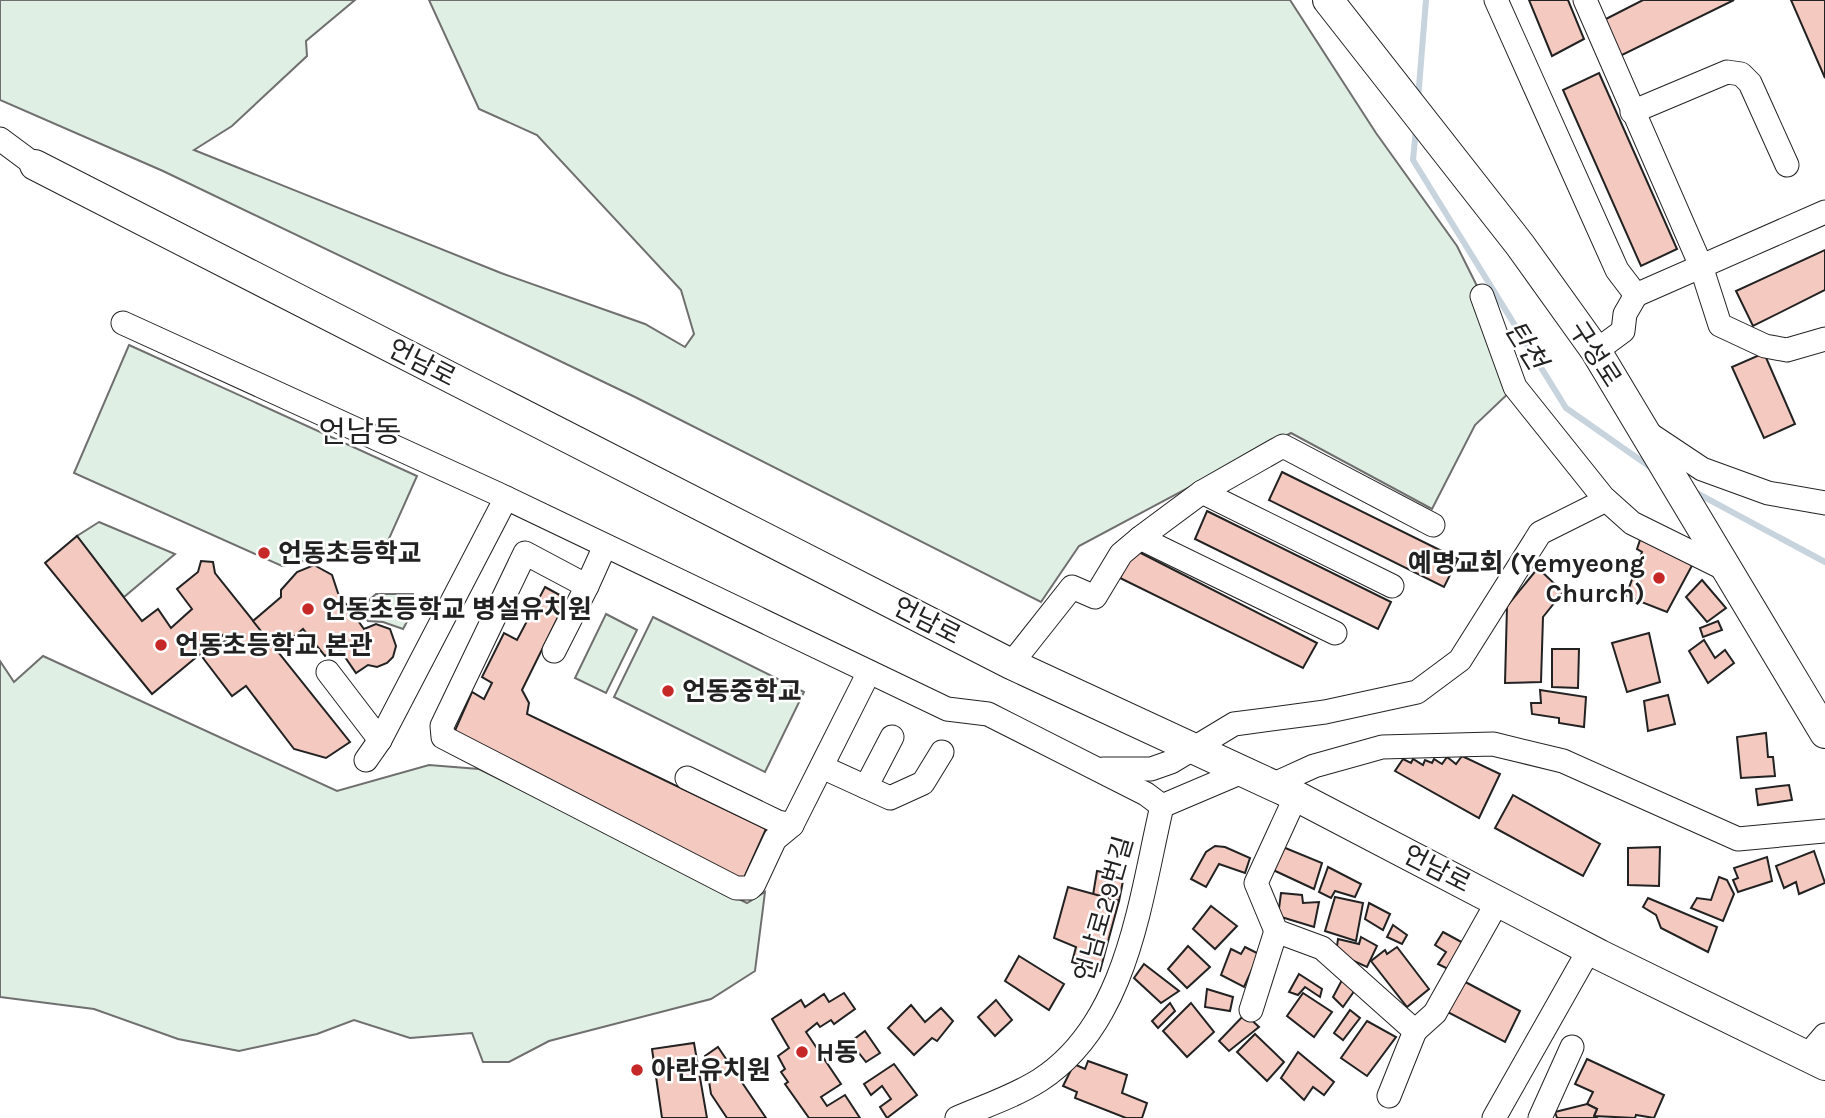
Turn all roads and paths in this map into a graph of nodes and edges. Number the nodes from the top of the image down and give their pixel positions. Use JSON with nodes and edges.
{"nodes":[{"id":1,"x":1328,"y":0,"type":"edge"},
{"id":2,"x":1496,"y":0,"type":"edge"},
{"id":3,"x":1585,"y":0,"type":"edge"},
{"id":4,"x":1632,"y":112,"type":"junction"},
{"id":5,"x":0,"y":139,"type":"edge"},
{"id":6,"x":0,"y":153,"type":"edge"},
{"id":7,"x":35,"y":165,"type":"junction"},
{"id":8,"x":1787,"y":165,"type":"dead end"},
{"id":9,"x":1825,"y":212,"type":"edge"},
{"id":10,"x":1701,"y":266,"type":"junction"},
{"id":11,"x":1636,"y":295,"type":"junction"},
{"id":12,"x":1482,"y":296,"type":"dead end"},
{"id":13,"x":122,"y":323,"type":"dead end"},
{"id":14,"x":1825,"y":339,"type":"edge"},
{"id":15,"x":1596,"y":352,"type":"junction"},
{"id":16,"x":1646,"y":434,"type":"junction"},
{"id":17,"x":1202,"y":492,"type":"junction"},
{"id":18,"x":506,"y":498,"type":"junction"},
{"id":19,"x":1606,"y":500,"type":"junction"},
{"id":20,"x":1825,"y":503,"type":"edge"},
{"id":21,"x":1433,"y":525,"type":"dead end"},
{"id":22,"x":1140,"y":538,"type":"junction"},
{"id":23,"x":606,"y":546,"type":"junction"},
{"id":24,"x":1729,"y":571,"type":"junction"},
{"id":25,"x":587,"y":586,"type":"junction"},
{"id":26,"x":1392,"y":586,"type":"dead end"},
{"id":27,"x":1335,"y":633,"type":"dead end"},
{"id":28,"x":554,"y":651,"type":"dead end"},
{"id":29,"x":1011,"y":664,"type":"junction"},
{"id":30,"x":328,"y":672,"type":"dead end"},
{"id":31,"x":869,"y":672,"type":"junction"},
{"id":32,"x":1825,"y":733,"type":"edge"},
{"id":33,"x":892,"y":737,"type":"dead end"},
{"id":34,"x":380,"y":740,"type":"junction"},
{"id":35,"x":1195,"y":748,"type":"junction"},
{"id":36,"x":942,"y":752,"type":"dead end"},
{"id":37,"x":366,"y":760,"type":"dead end"},
{"id":38,"x":822,"y":767,"type":"junction"},
{"id":39,"x":1090,"y":768,"type":"junction"},
{"id":40,"x":1242,"y":772,"type":"junction"},
{"id":41,"x":687,"y":778,"type":"dead end"},
{"id":42,"x":866,"y":787,"type":"junction"},
{"id":43,"x":1284,"y":790,"type":"junction"},
{"id":44,"x":1162,"y":806,"type":"junction"},
{"id":45,"x":792,"y":825,"type":"junction"},
{"id":46,"x":1825,"y":831,"type":"edge"},
{"id":47,"x":1498,"y":901,"type":"junction"},
{"id":48,"x":1276,"y":931,"type":"junction"},
{"id":49,"x":1589,"y":950,"type":"junction"},
{"id":50,"x":1251,"y":1010,"type":"dead end"},
{"id":51,"x":1415,"y":1031,"type":"junction"},
{"id":52,"x":1572,"y":1047,"type":"dead end"},
{"id":53,"x":1819,"y":1052,"type":"edge"},
{"id":54,"x":1389,"y":1096,"type":"dead end"},
{"id":55,"x":960,"y":1118,"type":"edge"},
{"id":56,"x":1494,"y":1118,"type":"edge"},
{"id":57,"x":1540,"y":1118,"type":"edge"}],
"edges":[{"from":1,"to":15,"type":"main road","name":"구성로"},
{"from":2,"to":11,"type":"street"},
{"from":3,"to":4,"type":"street"},
{"from":4,"to":8,"type":"street"},
{"from":4,"to":10,"type":"street"},
{"from":5,"to":7,"type":"street"},
{"from":6,"to":7,"type":"street"},
{"from":7,"to":29,"type":"main road","name":"언남로"},
{"from":9,"to":10,"type":"street"},
{"from":10,"to":11,"type":"street"},
{"from":10,"to":14,"type":"street"},
{"from":11,"to":15,"type":"street"},
{"from":12,"to":19,"type":"street"},
{"from":13,"to":18,"type":"street"},
{"from":15,"to":16,"type":"main road","name":"구성로"},
{"from":16,"to":20,"type":"street"},
{"from":16,"to":24,"type":"main road","name":"구성로"},
{"from":17,"to":21,"type":"street"},
{"from":17,"to":22,"type":"street"},
{"from":17,"to":26,"type":"street"},
{"from":18,"to":23,"type":"street"},
{"from":18,"to":34,"type":"street"},
{"from":19,"to":24,"type":"street"},
{"from":19,"to":35,"type":"street"},
{"from":22,"to":27,"type":"street"},
{"from":22,"to":29,"type":"street"},
{"from":23,"to":25,"type":"street"},
{"from":23,"to":31,"type":"street"},
{"from":24,"to":32,"type":"main road","name":"구성로"},
{"from":25,"to":28,"type":"street"},
{"from":25,"to":45,"type":"street"},
{"from":29,"to":35,"type":"main road","name":"언남로"},
{"from":30,"to":34,"type":"street"},
{"from":31,"to":38,"type":"street"},
{"from":31,"to":39,"type":"street"},
{"from":33,"to":42,"type":"street"},
{"from":34,"to":37,"type":"street"},
{"from":35,"to":39,"type":"street"},
{"from":35,"to":40,"type":"main road","name":"언남로"},
{"from":36,"to":42,"type":"street"},
{"from":38,"to":42,"type":"street"},
{"from":38,"to":45,"type":"street"},
{"from":39,"to":44,"type":"street"},
{"from":40,"to":43,"type":"main road","name":"언남로"},
{"from":40,"to":44,"type":"street"},
{"from":41,"to":45,"type":"street"},
{"from":43,"to":46,"type":"street"},
{"from":43,"to":47,"type":"main road","name":"언남로"},
{"from":43,"to":48,"type":"street"},
{"from":44,"to":55,"type":"street","name":"언남로29번길"},
{"from":47,"to":49,"type":"main road","name":"언남로"},
{"from":47,"to":51,"type":"street"},
{"from":48,"to":50,"type":"street"},
{"from":48,"to":51,"type":"street"},
{"from":49,"to":53,"type":"main road","name":"언남로"},
{"from":49,"to":56,"type":"street"},
{"from":51,"to":54,"type":"street"},
{"from":52,"to":57,"type":"street"}]}
